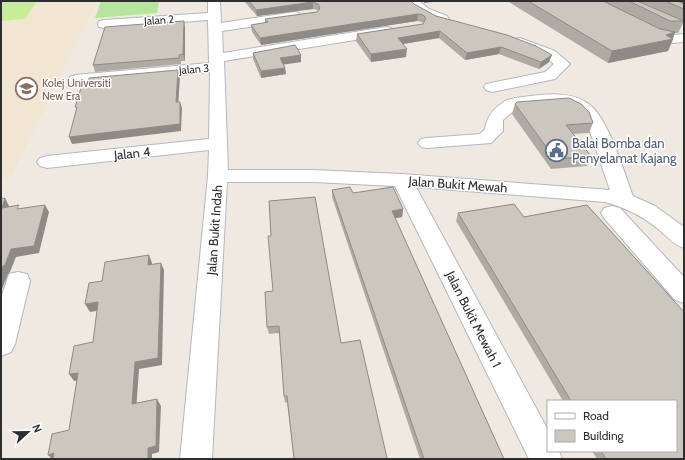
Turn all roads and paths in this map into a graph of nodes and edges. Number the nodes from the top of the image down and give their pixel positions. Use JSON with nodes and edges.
{"nodes":[{"id":1,"x":412,"y":1,"type":"edge"},
{"id":2,"x":590,"y":1,"type":"edge"},
{"id":3,"x":215,"y":15,"type":"edge"},
{"id":4,"x":306,"y":15,"type":"edge"},
{"id":5,"x":455,"y":22,"type":"edge"},
{"id":6,"x":104,"y":24,"type":"dead end"},
{"id":7,"x":402,"y":29,"type":"edge"},
{"id":8,"x":682,"y":32,"type":"edge"},
{"id":9,"x":510,"y":38,"type":"edge"},
{"id":10,"x":217,"y":62,"type":"junction"},
{"id":11,"x":75,"y":80,"type":"dead end"},
{"id":12,"x":492,"y":87,"type":"dead end"},
{"id":13,"x":218,"y":143,"type":"junction"},
{"id":14,"x":427,"y":143,"type":"dead end"},
{"id":15,"x":47,"y":162,"type":"dead end"},
{"id":16,"x":218,"y":176,"type":"junction"},
{"id":17,"x":402,"y":180,"type":"junction"},
{"id":18,"x":618,"y":206,"type":"junction"},
{"id":19,"x":684,"y":240,"type":"edge"},
{"id":20,"x":18,"y":281,"type":"dead end"},
{"id":21,"x":684,"y":293,"type":"edge"},
{"id":22,"x":1,"y":344,"type":"edge"},
{"id":23,"x":196,"y":459,"type":"edge"},
{"id":24,"x":546,"y":459,"type":"edge"}],
"edges":[{"from":1,"to":5,"type":"street"},
{"from":2,"to":8,"type":"street"},
{"from":3,"to":4,"type":"street","name":"Jalan 2"},
{"from":3,"to":6,"type":"street","name":"Jalan 2"},
{"from":3,"to":10,"type":"street","name":"Jalan Bukit Indah"},
{"from":7,"to":10,"type":"street","name":"Jalan 3"},
{"from":9,"to":12,"type":"street"},
{"from":10,"to":11,"type":"street","name":"Jalan 3"},
{"from":10,"to":13,"type":"street","name":"Jalan Bukit Indah"},
{"from":13,"to":15,"type":"street","name":"Jalan 4"},
{"from":13,"to":16,"type":"street","name":"Jalan Bukit Indah"},
{"from":14,"to":18,"type":"street"},
{"from":16,"to":17,"type":"street","name":"Jalan Bukit Mewah"},
{"from":16,"to":23,"type":"street","name":"Jalan Bukit Indah"},
{"from":17,"to":18,"type":"street","name":"Jalan Bukit Mewah"},
{"from":17,"to":24,"type":"street","name":"Jalan Bukit Mewah 1"},
{"from":18,"to":19,"type":"street","name":"Jalan Bukit Mewah"},
{"from":18,"to":21,"type":"street"},
{"from":20,"to":22,"type":"street"}]}
